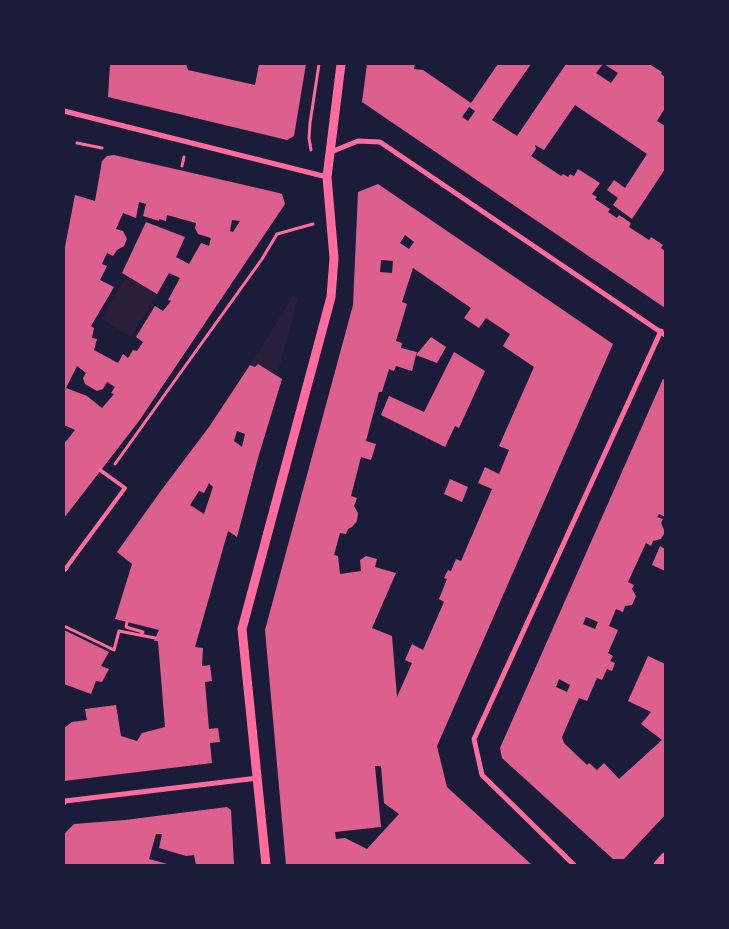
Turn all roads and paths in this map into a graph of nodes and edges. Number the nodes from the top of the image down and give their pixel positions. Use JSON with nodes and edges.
{"nodes":[{"id":1,"x":341,"y":64,"type":"edge"},
{"id":2,"x":64,"y":111,"type":"edge"},
{"id":3,"x":77,"y":143,"type":"dead end"},
{"id":4,"x":102,"y":148,"type":"dead end"},
{"id":5,"x":331,"y":152,"type":"junction"},
{"id":6,"x":327,"y":177,"type":"junction"},
{"id":7,"x":309,"y":224,"type":"dead end"},
{"id":8,"x":663,"y":333,"type":"edge"},
{"id":9,"x":100,"y":470,"type":"dead end"},
{"id":10,"x":107,"y":475,"type":"junction"},
{"id":11,"x":65,"y":569,"type":"edge"},
{"id":12,"x":127,"y":622,"type":"dead end"},
{"id":13,"x":64,"y":626,"type":"edge"},
{"id":14,"x":141,"y":636,"type":"junction"},
{"id":15,"x":155,"y":638,"type":"dead end"},
{"id":16,"x":258,"y":778,"type":"junction"},
{"id":17,"x":64,"y":803,"type":"edge"},
{"id":18,"x":665,"y":857,"type":"edge"},
{"id":19,"x":266,"y":865,"type":"edge"},
{"id":20,"x":574,"y":865,"type":"edge"},
{"id":21,"x":658,"y":865,"type":"edge"}],
"edges":[{"from":1,"to":5,"type":"street"},
{"from":2,"to":6,"type":"street"},
{"from":3,"to":4,"type":"path"},
{"from":5,"to":6,"type":"street"},
{"from":5,"to":8,"type":"street"},
{"from":6,"to":16,"type":"street"},
{"from":7,"to":10,"type":"path"},
{"from":8,"to":20,"type":"street"},
{"from":9,"to":10,"type":"lane"},
{"from":10,"to":11,"type":"lane"},
{"from":12,"to":14,"type":"path"},
{"from":13,"to":14,"type":"path"},
{"from":14,"to":15,"type":"path"},
{"from":16,"to":17,"type":"street"},
{"from":16,"to":19,"type":"street"},
{"from":18,"to":21,"type":"street"}]}
